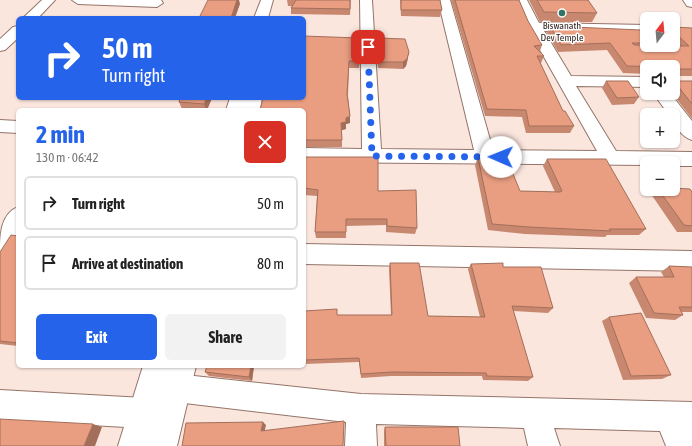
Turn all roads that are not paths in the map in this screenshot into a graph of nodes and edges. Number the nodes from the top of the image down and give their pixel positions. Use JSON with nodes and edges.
{"nodes":[{"id":1,"x":49,"y":0,"type":"edge"},
{"id":2,"x":78,"y":0,"type":"edge"},
{"id":3,"x":267,"y":0,"type":"edge"},
{"id":4,"x":279,"y":0,"type":"edge"},
{"id":5,"x":366,"y":0,"type":"edge"},
{"id":6,"x":444,"y":0,"type":"edge"},
{"id":7,"x":522,"y":0,"type":"edge"},
{"id":8,"x":689,"y":0,"type":"edge"},
{"id":9,"x":158,"y":1,"type":"edge"},
{"id":10,"x":692,"y":3,"type":"edge"},
{"id":11,"x":32,"y":16,"type":"edge"},
{"id":12,"x":149,"y":16,"type":"edge"},
{"id":13,"x":263,"y":16,"type":"edge"},
{"id":14,"x":275,"y":16,"type":"edge"},
{"id":15,"x":534,"y":26,"type":"junction"},
{"id":16,"x":640,"y":29,"type":"edge"},
{"id":17,"x":16,"y":33,"type":"edge"},
{"id":18,"x":8,"y":43,"type":"edge"},
{"id":19,"x":565,"y":81,"type":"junction"},
{"id":20,"x":640,"y":82,"type":"edge"},
{"id":21,"x":666,"y":100,"type":"edge"},
{"id":22,"x":0,"y":126,"type":"edge"},
{"id":23,"x":16,"y":127,"type":"edge"},
{"id":24,"x":692,"y":134,"type":"edge"},
{"id":25,"x":306,"y":155,"type":"edge"},
{"id":26,"x":372,"y":156,"type":"junction"},
{"id":27,"x":485,"y":157,"type":"junction"},
{"id":28,"x":610,"y":158,"type":"junction"},
{"id":29,"x":689,"y":164,"type":"edge"},
{"id":30,"x":16,"y":221,"type":"edge"},
{"id":31,"x":8,"y":239,"type":"edge"},
{"id":32,"x":306,"y":254,"type":"edge"},
{"id":33,"x":692,"y":261,"type":"edge"},
{"id":34,"x":162,"y":384,"type":"edge"},
{"id":35,"x":0,"y":405,"type":"edge"},
{"id":36,"x":361,"y":409,"type":"junction"},
{"id":37,"x":535,"y":413,"type":"junction"},
{"id":38,"x":681,"y":417,"type":"edge"},
{"id":39,"x":134,"y":446,"type":"edge"},
{"id":40,"x":160,"y":446,"type":"edge"},
{"id":41,"x":361,"y":446,"type":"edge"},
{"id":42,"x":544,"y":446,"type":"edge"},
{"id":43,"x":682,"y":446,"type":"edge"}],
"edges":[{"from":1,"to":11,"type":"street"},
{"from":2,"to":9,"type":"street"},
{"from":3,"to":13,"type":"street"},
{"from":4,"to":14,"type":"street"},
{"from":5,"to":26,"type":"street"},
{"from":6,"to":27,"type":"street"},
{"from":7,"to":15,"type":"street"},
{"from":8,"to":10,"type":"street"},
{"from":9,"to":12,"type":"street"},
{"from":15,"to":16,"type":"street"},
{"from":15,"to":19,"type":"street"},
{"from":17,"to":18,"type":"street"},
{"from":19,"to":20,"type":"street"},
{"from":19,"to":28,"type":"street"},
{"from":21,"to":24,"type":"street"},
{"from":22,"to":23,"type":"street"},
{"from":25,"to":26,"type":"street"},
{"from":26,"to":27,"type":"street"},
{"from":27,"to":28,"type":"street"},
{"from":28,"to":29,"type":"street"},
{"from":30,"to":31,"type":"street"},
{"from":32,"to":33,"type":"street"},
{"from":34,"to":35,"type":"street"},
{"from":34,"to":36,"type":"street"},
{"from":34,"to":39,"type":"street"},
{"from":34,"to":40,"type":"street"},
{"from":36,"to":37,"type":"street"},
{"from":36,"to":41,"type":"street"},
{"from":37,"to":38,"type":"street"},
{"from":37,"to":42,"type":"street"},
{"from":38,"to":43,"type":"street"}]}
